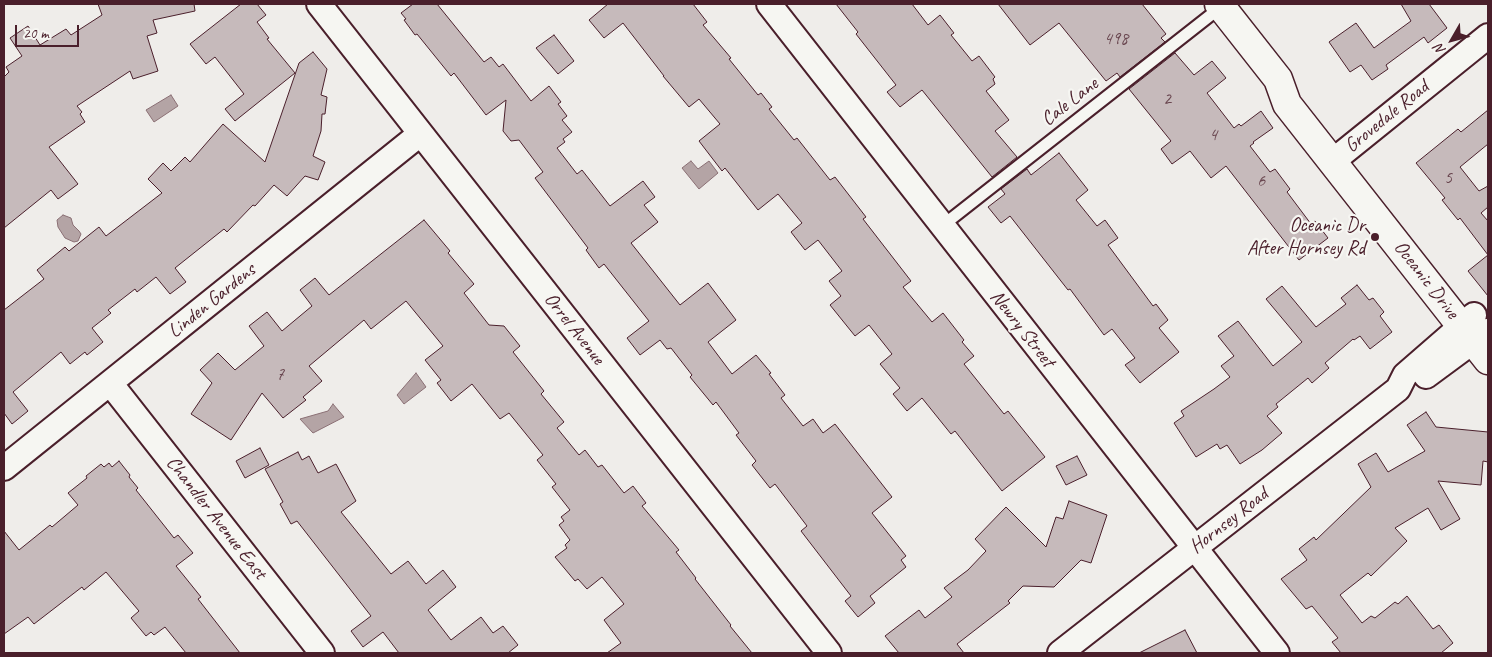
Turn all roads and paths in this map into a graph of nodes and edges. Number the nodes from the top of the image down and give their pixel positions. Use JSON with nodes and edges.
{"nodes":[{"id":1,"x":319,"y":4,"type":"edge"},
{"id":2,"x":769,"y":4,"type":"edge"},
{"id":3,"x":1220,"y":5,"type":"edge"},
{"id":4,"x":1488,"y":36,"type":"edge"},
{"id":5,"x":420,"y":134,"type":"junction"},
{"id":6,"x":1339,"y":156,"type":"junction"},
{"id":7,"x":942,"y":226,"type":"junction"},
{"id":8,"x":1479,"y":334,"type":"edge"},
{"id":9,"x":110,"y":383,"type":"junction"},
{"id":10,"x":4,"y":468,"type":"edge"},
{"id":11,"x":1194,"y":547,"type":"junction"},
{"id":12,"x":322,"y":653,"type":"edge"},
{"id":13,"x":829,"y":653,"type":"edge"},
{"id":14,"x":1060,"y":653,"type":"edge"},
{"id":15,"x":1277,"y":653,"type":"edge"}],
"edges":[{"from":1,"to":5,"type":"street","name":"Orrel Avenue"},
{"from":2,"to":7,"type":"street","name":"Newry Street"},
{"from":3,"to":6,"type":"main road","name":"Oceanic Drive"},
{"from":3,"to":7,"type":"lane","name":"Cale Lane"},
{"from":4,"to":6,"type":"street","name":"Grovedale Road"},
{"from":5,"to":9,"type":"street","name":"Linden Gardens"},
{"from":5,"to":13,"type":"street","name":"Orrel Avenue"},
{"from":6,"to":8,"type":"main road","name":"Oceanic Drive"},
{"from":7,"to":11,"type":"street","name":"Newry Street"},
{"from":8,"to":11,"type":"street","name":"Hornsey Road"},
{"from":9,"to":10,"type":"street","name":"Linden Gardens"},
{"from":9,"to":12,"type":"street","name":"Chandler Avenue East"},
{"from":11,"to":14,"type":"street","name":"Hornsey Road"},
{"from":11,"to":15,"type":"street","name":"Newry Street"}]}
